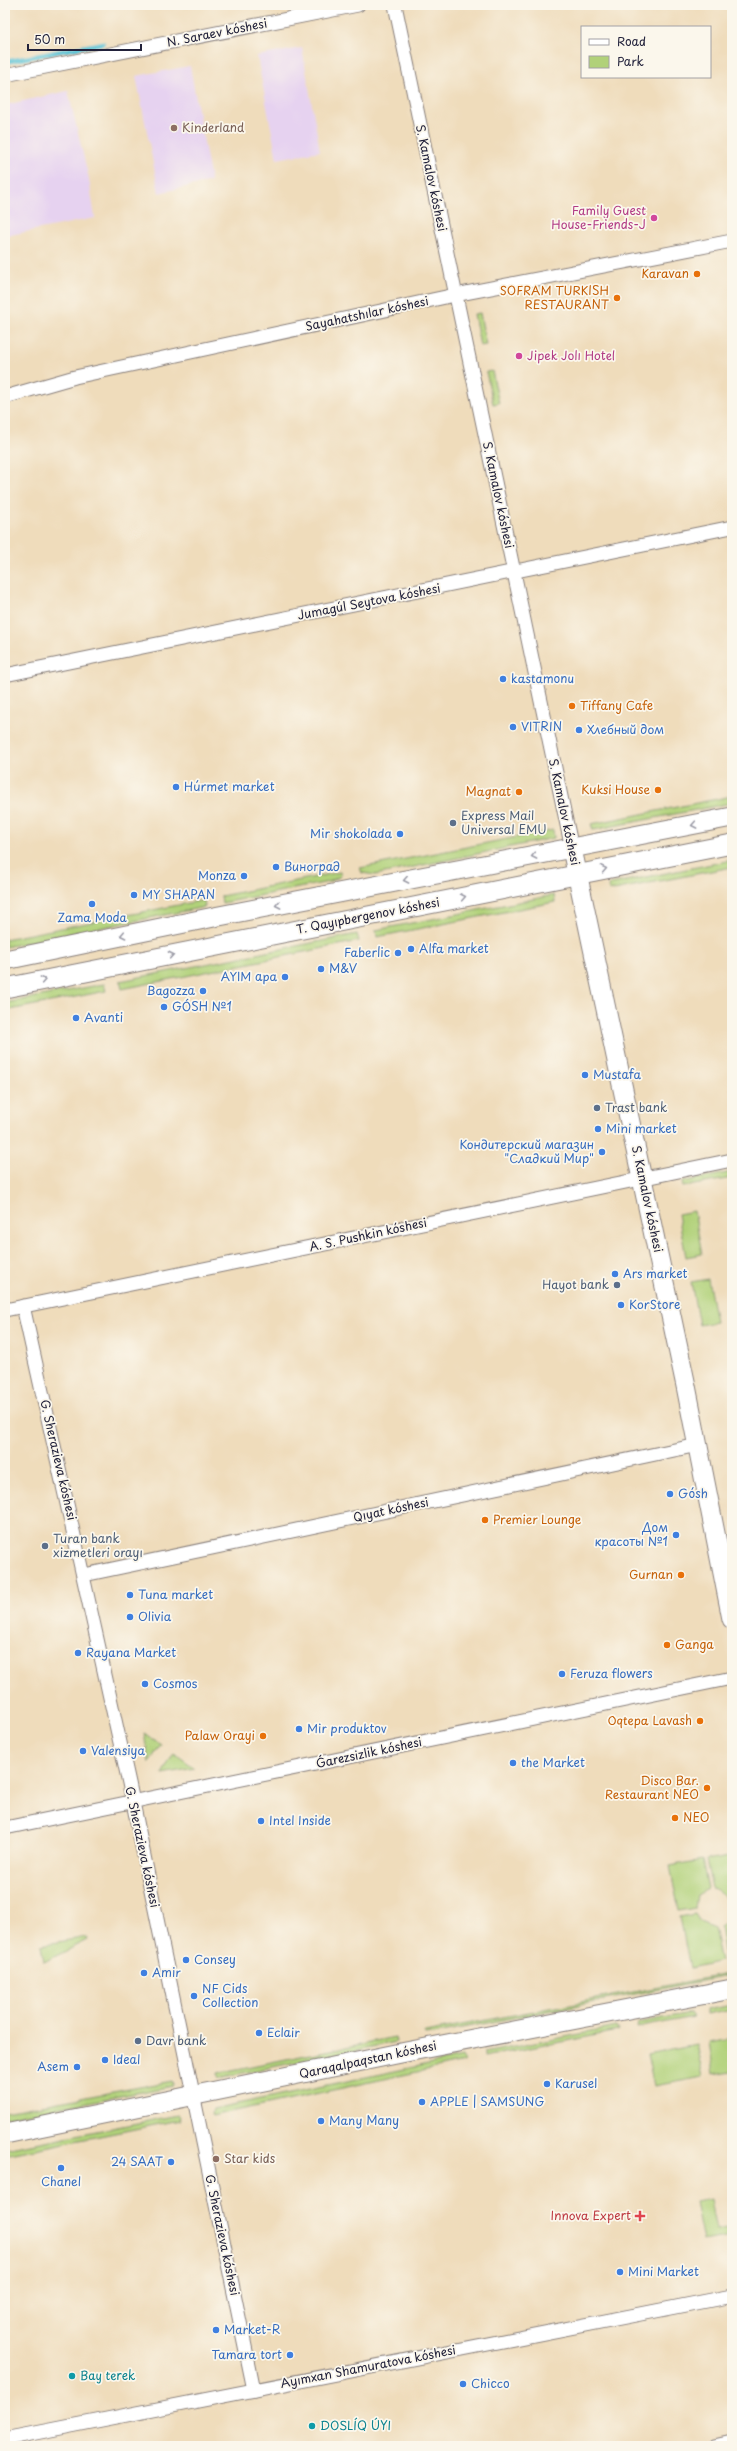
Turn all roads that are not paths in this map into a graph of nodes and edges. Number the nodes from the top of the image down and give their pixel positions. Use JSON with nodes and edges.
{"nodes":[{"id":1,"x":358,"y":5,"type":"edge"},
{"id":2,"x":395,"y":5,"type":"edge"},
{"id":3,"x":5,"y":75,"type":"edge"},
{"id":4,"x":732,"y":241,"type":"edge"},
{"id":5,"x":455,"y":295,"type":"junction"},
{"id":6,"x":5,"y":397,"type":"edge"},
{"id":7,"x":732,"y":528,"type":"edge"},
{"id":8,"x":515,"y":572,"type":"junction"},
{"id":9,"x":5,"y":675,"type":"edge"},
{"id":10,"x":732,"y":817,"type":"edge"},
{"id":11,"x":732,"y":844,"type":"edge"},
{"id":12,"x":572,"y":849,"type":"junction"},
{"id":13,"x":578,"y":875,"type":"junction"},
{"id":14,"x":5,"y":960,"type":"edge"},
{"id":15,"x":5,"y":988,"type":"edge"},
{"id":16,"x":732,"y":1160,"type":"edge"},
{"id":17,"x":643,"y":1178,"type":"junction"},
{"id":18,"x":23,"y":1306,"type":"junction"},
{"id":19,"x":5,"y":1310,"type":"edge"},
{"id":20,"x":698,"y":1445,"type":"junction"},
{"id":21,"x":84,"y":1575,"type":"junction"},
{"id":22,"x":732,"y":1619,"type":"edge"},
{"id":23,"x":732,"y":1678,"type":"edge"},
{"id":24,"x":133,"y":1802,"type":"junction"},
{"id":25,"x":5,"y":1828,"type":"edge"},
{"id":26,"x":732,"y":1989,"type":"edge"},
{"id":27,"x":193,"y":2096,"type":"junction"},
{"id":28,"x":5,"y":2134,"type":"edge"},
{"id":29,"x":732,"y":2296,"type":"edge"},
{"id":30,"x":254,"y":2390,"type":"junction"},
{"id":31,"x":5,"y":2439,"type":"edge"},
{"id":32,"x":732,"y":2442,"type":"edge"},
{"id":33,"x":714,"y":2446,"type":"edge"}],
"edges":[{"from":1,"to":3,"type":"street","name":"N. Saraev kóshesi"},
{"from":2,"to":5,"type":"street","name":"S. Kamalov kóshesi"},
{"from":4,"to":5,"type":"street","name":"Sayahatshılar kóshesi"},
{"from":5,"to":6,"type":"street","name":"Sayahatshılar kóshesi"},
{"from":5,"to":8,"type":"street","name":"S. Kamalov kóshesi"},
{"from":7,"to":8,"type":"street","name":"Jumagúl Seytova kóshesi"},
{"from":8,"to":9,"type":"street","name":"Jumagúl Seytova kóshesi"},
{"from":8,"to":12,"type":"street","name":"S. Kamalov kóshesi"},
{"from":10,"to":12,"type":"street","one_way":true},
{"from":13,"to":11,"type":"street","name":"T. Qayıpbergenov kóshesi","one_way":true},
{"from":12,"to":13,"type":"street","name":"S. Kamalov kóshesi"},
{"from":12,"to":14,"type":"street","one_way":true},
{"from":15,"to":13,"type":"street","name":"T. Qayıpbergenov kóshesi","one_way":true},
{"from":13,"to":17,"type":"street","name":"S. Kamalov kóshesi"},
{"from":16,"to":17,"type":"street","name":"A. S. Pushkin kóshesi"},
{"from":17,"to":18,"type":"street","name":"A. S. Pushkin kóshesi"},
{"from":17,"to":20,"type":"street","name":"S. Kamalov kóshesi"},
{"from":18,"to":19,"type":"street","name":"A. S. Pushkin kóshesi"},
{"from":18,"to":21,"type":"street","name":"G. Sherazieva kóshesi"},
{"from":20,"to":21,"type":"street","name":"Qıyat kóshesi"},
{"from":20,"to":22,"type":"street","name":"S. Kamalov kóshesi"},
{"from":21,"to":24,"type":"street","name":"G. Sherazieva kóshesi"},
{"from":23,"to":24,"type":"street","name":"Ǵarezsizlik kóshesi"},
{"from":24,"to":25,"type":"street","name":"Ǵarezsizlik kóshesi"},
{"from":24,"to":27,"type":"street","name":"G. Sherazieva kóshesi"},
{"from":26,"to":27,"type":"street","name":"Qaraqalpaqstan kóshesi"},
{"from":27,"to":28,"type":"street","name":"Qaraqalpaqstan kóshesi"},
{"from":27,"to":30,"type":"street","name":"G. Sherazieva kóshesi"},
{"from":29,"to":30,"type":"street","name":"Ayımxan Shamuratova kóshesi"},
{"from":30,"to":31,"type":"street","name":"Ayımxan Shamuratova kóshesi"},
{"from":32,"to":33,"type":"street"}]}
